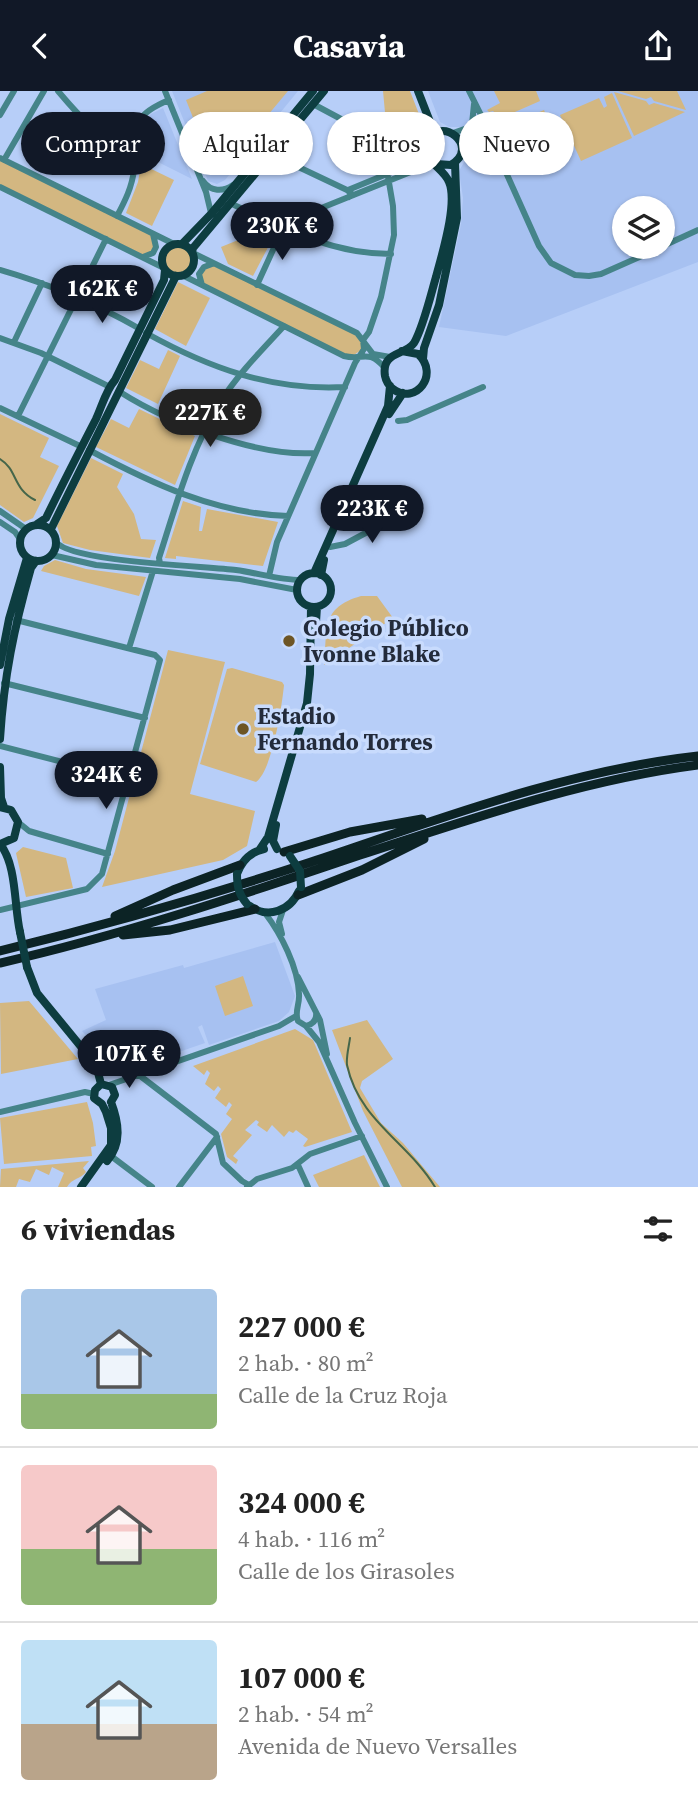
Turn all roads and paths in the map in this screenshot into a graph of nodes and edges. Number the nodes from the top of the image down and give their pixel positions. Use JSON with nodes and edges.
{"nodes":[{"id":1,"x":14,"y":91,"type":"edge"},
{"id":2,"x":44,"y":91,"type":"edge"},
{"id":3,"x":58,"y":91,"type":"edge"},
{"id":4,"x":165,"y":91,"type":"edge"},
{"id":5,"x":313,"y":91,"type":"edge"},
{"id":6,"x":324,"y":91,"type":"edge"},
{"id":7,"x":418,"y":91,"type":"edge"},
{"id":8,"x":424,"y":91,"type":"edge"},
{"id":9,"x":469,"y":91,"type":"edge"},
{"id":10,"x":169,"y":100,"type":"junction"},
{"id":11,"x":313,"y":104,"type":"junction"},
{"id":12,"x":474,"y":104,"type":"junction"},
{"id":13,"x":75,"y":112,"type":"edge"},
{"id":14,"x":147,"y":112,"type":"edge"},
{"id":15,"x":306,"y":112,"type":"edge"},
{"id":16,"x":426,"y":112,"type":"edge"},
{"id":17,"x":432,"y":112,"type":"edge"},
{"id":18,"x":473,"y":112,"type":"edge"},
{"id":19,"x":479,"y":112,"type":"edge"},
{"id":20,"x":0,"y":115,"type":"edge"},
{"id":21,"x":179,"y":125,"type":"edge"},
{"id":22,"x":459,"y":131,"type":"edge"},
{"id":23,"x":445,"y":132,"type":"edge"},
{"id":24,"x":453,"y":134,"type":"junction"},
{"id":25,"x":459,"y":141,"type":"edge"},
{"id":26,"x":459,"y":158,"type":"edge"},
{"id":27,"x":2,"y":159,"type":"edge"},
{"id":28,"x":455,"y":163,"type":"junction"},
{"id":29,"x":445,"y":166,"type":"edge"},
{"id":30,"x":132,"y":175,"type":"edge"},
{"id":31,"x":199,"y":175,"type":"joint"},
{"id":32,"x":253,"y":175,"type":"edge"},
{"id":33,"x":311,"y":175,"type":"edge"},
{"id":34,"x":394,"y":175,"type":"edge"},
{"id":35,"x":398,"y":175,"type":"edge"},
{"id":36,"x":443,"y":175,"type":"edge"},
{"id":37,"x":506,"y":175,"type":"edge"},
{"id":38,"x":388,"y":178,"type":"junction"},
{"id":39,"x":235,"y":184,"type":"junction"},
{"id":40,"x":0,"y":187,"type":"edge"},
{"id":41,"x":348,"y":194,"type":"junction"},
{"id":42,"x":230,"y":202,"type":"junction"},
{"id":43,"x":211,"y":214,"type":"junction"},
{"id":44,"x":117,"y":216,"type":"junction"},
{"id":45,"x":284,"y":228,"type":"junction"},
{"id":46,"x":698,"y":230,"type":"edge"},
{"id":47,"x":153,"y":234,"type":"junction"},
{"id":48,"x":106,"y":239,"type":"junction"},
{"id":49,"x":675,"y":241,"type":"edge"},
{"id":50,"x":178,"y":244,"type":"junction"},
{"id":51,"x":192,"y":253,"type":"junction"},
{"id":52,"x":391,"y":254,"type":"junction"},
{"id":53,"x":143,"y":257,"type":"junction"},
{"id":54,"x":634,"y":259,"type":"edge"},
{"id":55,"x":214,"y":264,"type":"junction"},
{"id":56,"x":165,"y":269,"type":"junction"},
{"id":57,"x":0,"y":270,"type":"edge"},
{"id":58,"x":179,"y":275,"type":"junction"},
{"id":59,"x":42,"y":283,"type":"junction"},
{"id":60,"x":202,"y":285,"type":"junction"},
{"id":61,"x":257,"y":285,"type":"junction"},
{"id":62,"x":77,"y":297,"type":"junction"},
{"id":63,"x":284,"y":326,"type":"junction"},
{"id":64,"x":143,"y":331,"type":"junction"},
{"id":65,"x":0,"y":338,"type":"edge"},
{"id":66,"x":363,"y":340,"type":"junction"},
{"id":67,"x":14,"y":342,"type":"junction"},
{"id":68,"x":402,"y":351,"type":"junction"},
{"id":69,"x":359,"y":356,"type":"junction"},
{"id":70,"x":47,"y":357,"type":"junction"},
{"id":71,"x":390,"y":357,"type":"junction"},
{"id":72,"x":424,"y":359,"type":"junction"},
{"id":73,"x":385,"y":368,"type":"junction"},
{"id":74,"x":239,"y":375,"type":"junction"},
{"id":75,"x":345,"y":387,"type":"junction"},
{"id":76,"x":390,"y":387,"type":"junction"},
{"id":77,"x":483,"y":387,"type":"dead end"},
{"id":78,"x":114,"y":389,"type":"junction"},
{"id":79,"x":403,"y":393,"type":"junction"},
{"id":80,"x":0,"y":408,"type":"edge"},
{"id":81,"x":18,"y":416,"type":"junction"},
{"id":82,"x":398,"y":421,"type":"dead end"},
{"id":83,"x":204,"y":432,"type":"junction"},
{"id":84,"x":85,"y":448,"type":"junction"},
{"id":85,"x":315,"y":453,"type":"junction"},
{"id":86,"x":180,"y":494,"type":"junction"},
{"id":87,"x":0,"y":511,"type":"edge"},
{"id":88,"x":402,"y":513,"type":"dead end"},
{"id":89,"x":288,"y":516,"type":"junction"},
{"id":90,"x":0,"y":522,"type":"edge"},
{"id":91,"x":37,"y":524,"type":"junction"},
{"id":92,"x":26,"y":529,"type":"junction"},
{"id":93,"x":51,"y":529,"type":"junction"},
{"id":94,"x":20,"y":539,"type":"junction"},
{"id":95,"x":57,"y":542,"type":"junction"},
{"id":96,"x":330,"y":547,"type":"junction"},
{"id":97,"x":52,"y":555,"type":"junction"},
{"id":98,"x":32,"y":560,"type":"junction"},
{"id":99,"x":160,"y":563,"type":"junction"},
{"id":100,"x":153,"y":571,"type":"junction"},
{"id":101,"x":317,"y":574,"type":"junction"},
{"id":102,"x":269,"y":576,"type":"junction"},
{"id":103,"x":300,"y":580,"type":"junction"},
{"id":104,"x":297,"y":590,"type":"junction"},
{"id":105,"x":314,"y":607,"type":"junction"},
{"id":106,"x":8,"y":619,"type":"edge"},
{"id":107,"x":129,"y":648,"type":"junction"},
{"id":108,"x":0,"y":664,"type":"edge"},
{"id":109,"x":4,"y":683,"type":"junction"},
{"id":110,"x":145,"y":718,"type":"junction"},
{"id":111,"x":0,"y":739,"type":"edge"},
{"id":112,"x":0,"y":746,"type":"edge"},
{"id":113,"x":698,"y":756,"type":"edge"},
{"id":114,"x":698,"y":765,"type":"edge"},
{"id":115,"x":0,"y":767,"type":"edge"},
{"id":116,"x":130,"y":779,"type":"junction"},
{"id":117,"x":2,"y":807,"type":"edge"},
{"id":118,"x":441,"y":816,"type":"junction"},
{"id":119,"x":18,"y":822,"type":"junction"},
{"id":120,"x":444,"y":827,"type":"junction"},
{"id":121,"x":29,"y":831,"type":"junction"},
{"id":122,"x":16,"y":834,"type":"junction"},
{"id":123,"x":10,"y":841,"type":"junction"},
{"id":124,"x":0,"y":844,"type":"edge"},
{"id":125,"x":260,"y":849,"type":"junction"},
{"id":126,"x":284,"y":852,"type":"junction"},
{"id":127,"x":108,"y":854,"type":"junction"},
{"id":128,"x":7,"y":857,"type":"junction"},
{"id":129,"x":239,"y":870,"type":"junction"},
{"id":130,"x":299,"y":891,"type":"junction"},
{"id":131,"x":18,"y":906,"type":"junction"},
{"id":132,"x":251,"y":907,"type":"junction"},
{"id":133,"x":0,"y":910,"type":"edge"},
{"id":134,"x":283,"y":910,"type":"junction"},
{"id":135,"x":265,"y":912,"type":"junction"},
{"id":136,"x":93,"y":926,"type":"junction"},
{"id":137,"x":97,"y":937,"type":"junction"},
{"id":138,"x":283,"y":943,"type":"junction"},
{"id":139,"x":0,"y":951,"type":"edge"},
{"id":140,"x":0,"y":963,"type":"edge"},
{"id":141,"x":295,"y":972,"type":"junction"},
{"id":142,"x":314,"y":1009,"type":"junction"},
{"id":143,"x":297,"y":1012,"type":"junction"},
{"id":144,"x":306,"y":1025,"type":"junction"},
{"id":145,"x":331,"y":1066,"type":"junction"},
{"id":146,"x":139,"y":1075,"type":"junction"},
{"id":147,"x":125,"y":1080,"type":"junction"},
{"id":148,"x":105,"y":1084,"type":"junction"},
{"id":149,"x":94,"y":1094,"type":"junction"},
{"id":150,"x":110,"y":1100,"type":"junction"},
{"id":151,"x":0,"y":1112,"type":"edge"},
{"id":152,"x":362,"y":1136,"type":"junction"},
{"id":153,"x":217,"y":1137,"type":"junction"},
{"id":154,"x":111,"y":1156,"type":"junction"},
{"id":155,"x":298,"y":1165,"type":"junction"},
{"id":156,"x":248,"y":1186,"type":"edge"},
{"id":157,"x":81,"y":1187,"type":"edge"},
{"id":158,"x":88,"y":1187,"type":"edge"},
{"id":159,"x":152,"y":1187,"type":"edge"},
{"id":160,"x":178,"y":1187,"type":"edge"},
{"id":161,"x":309,"y":1187,"type":"edge"},
{"id":162,"x":387,"y":1187,"type":"edge"}],
"edges":[{"from":1,"to":20,"type":"street"},
{"from":2,"to":27,"type":"street"},
{"from":3,"to":13,"type":"street"},
{"from":4,"to":10,"type":"street"},
{"from":5,"to":39,"type":"main road"},
{"from":6,"to":11,"type":"main road"},
{"from":7,"to":16,"type":"main road"},
{"from":8,"to":17,"type":"main road"},
{"from":9,"to":12,"type":"street"},
{"from":10,"to":14,"type":"street"},
{"from":10,"to":21,"type":"street"},
{"from":11,"to":15,"type":"main road"},
{"from":11,"to":38,"type":"street"},
{"from":12,"to":18,"type":"street"},
{"from":12,"to":19,"type":"street"},
{"from":22,"to":24,"type":"street"},
{"from":23,"to":24,"type":"main road"},
{"from":24,"to":25,"type":"main road"},
{"from":26,"to":28,"type":"main road"},
{"from":27,"to":44,"type":"street"},
{"from":28,"to":29,"type":"main road"},
{"from":28,"to":72,"type":"main road"},
{"from":30,"to":44,"type":"street"},
{"from":31,"to":39,"type":"street"},
{"from":31,"to":43,"type":"street"},
{"from":32,"to":42,"type":"main road"},
{"from":33,"to":41,"type":"street"},
{"from":34,"to":38,"type":"street"},
{"from":35,"to":38,"type":"street"},
{"from":36,"to":68,"type":"main road"},
{"from":37,"to":54,"type":"street"},
{"from":38,"to":41,"type":"street"},
{"from":38,"to":52,"type":"street"},
{"from":39,"to":43,"type":"main road"},
{"from":40,"to":48,"type":"street"},
{"from":41,"to":45,"type":"street"},
{"from":42,"to":45,"type":"street"},
{"from":42,"to":51,"type":"main road"},
{"from":43,"to":50,"type":"main road"},
{"from":44,"to":47,"type":"street"},
{"from":45,"to":52,"type":"street"},
{"from":45,"to":61,"type":"street"},
{"from":46,"to":49,"type":"street"},
{"from":47,"to":50,"type":"street"},
{"from":47,"to":53,"type":"street"},
{"from":48,"to":53,"type":"street"},
{"from":48,"to":62,"type":"street"},
{"from":50,"to":51,"type":"main road"},
{"from":50,"to":56,"type":"main road"},
{"from":51,"to":55,"type":"street"},
{"from":51,"to":58,"type":"main road"},
{"from":52,"to":66,"type":"street"},
{"from":53,"to":56,"type":"street"},
{"from":55,"to":60,"type":"street"},
{"from":55,"to":61,"type":"street"},
{"from":56,"to":58,"type":"main road"},
{"from":56,"to":64,"type":"main road"},
{"from":57,"to":59,"type":"street"},
{"from":58,"to":60,"type":"street"},
{"from":58,"to":64,"type":"main road"},
{"from":59,"to":62,"type":"street"},
{"from":59,"to":67,"type":"street"},
{"from":60,"to":63,"type":"street"},
{"from":61,"to":66,"type":"street"},
{"from":62,"to":64,"type":"street"},
{"from":62,"to":70,"type":"street"},
{"from":63,"to":69,"type":"street"},
{"from":63,"to":74,"type":"street"},
{"from":64,"to":74,"type":"street"},
{"from":64,"to":78,"type":"main road"},
{"from":65,"to":67,"type":"street"},
{"from":66,"to":69,"type":"street"},
{"from":66,"to":71,"type":"street"},
{"from":67,"to":70,"type":"street"},
{"from":68,"to":71,"type":"main road"},
{"from":68,"to":72,"type":"main road"},
{"from":69,"to":73,"type":"street"},
{"from":69,"to":75,"type":"street"},
{"from":70,"to":78,"type":"street"},
{"from":70,"to":81,"type":"street"},
{"from":71,"to":73,"type":"main road"},
{"from":72,"to":79,"type":"main road"},
{"from":73,"to":76,"type":"main road"},
{"from":74,"to":75,"type":"street"},
{"from":74,"to":83,"type":"street"},
{"from":75,"to":85,"type":"street"},
{"from":76,"to":79,"type":"main road"},
{"from":76,"to":101,"type":"main road"},
{"from":77,"to":82,"type":"street"},
{"from":78,"to":83,"type":"street"},
{"from":78,"to":84,"type":"main road"},
{"from":79,"to":96,"type":"main road"},
{"from":80,"to":81,"type":"street"},
{"from":81,"to":84,"type":"street"},
{"from":83,"to":85,"type":"street"},
{"from":83,"to":86,"type":"street"},
{"from":84,"to":86,"type":"street"},
{"from":84,"to":91,"type":"main road"},
{"from":84,"to":93,"type":"main road"},
{"from":85,"to":89,"type":"street"},
{"from":86,"to":89,"type":"street"},
{"from":86,"to":99,"type":"street"},
{"from":87,"to":92,"type":"street"},
{"from":88,"to":96,"type":"street"},
{"from":89,"to":102,"type":"street"},
{"from":90,"to":94,"type":"street"},
{"from":91,"to":92,"type":"main road"},
{"from":91,"to":93,"type":"main road"},
{"from":92,"to":94,"type":"main road"},
{"from":93,"to":95,"type":"main road"},
{"from":94,"to":98,"type":"main road"},
{"from":95,"to":97,"type":"main road"},
{"from":95,"to":99,"type":"street"},
{"from":96,"to":101,"type":"main road"},
{"from":97,"to":98,"type":"main road"},
{"from":97,"to":100,"type":"street"},
{"from":98,"to":106,"type":"main road"},
{"from":99,"to":102,"type":"street"},
{"from":100,"to":104,"type":"street"},
{"from":100,"to":107,"type":"street"},
{"from":101,"to":103,"type":"main road"},
{"from":101,"to":105,"type":"main road"},
{"from":102,"to":103,"type":"street"},
{"from":103,"to":104,"type":"main road"},
{"from":104,"to":105,"type":"main road"},
{"from":105,"to":125,"type":"main road"},
{"from":105,"to":126,"type":"main road"},
{"from":106,"to":107,"type":"street"},
{"from":106,"to":108,"type":"main road"},
{"from":106,"to":109,"type":"main road"},
{"from":107,"to":110,"type":"street"},
{"from":109,"to":110,"type":"street"},
{"from":109,"to":111,"type":"main road"},
{"from":110,"to":116,"type":"street"},
{"from":112,"to":116,"type":"street"},
{"from":113,"to":118,"type":"highway"},
{"from":114,"to":120,"type":"highway"},
{"from":115,"to":117,"type":"main road"},
{"from":116,"to":127,"type":"street"},
{"from":117,"to":119,"type":"main road"},
{"from":118,"to":126,"type":"highway"},
{"from":118,"to":136,"type":"highway"},
{"from":119,"to":121,"type":"street"},
{"from":119,"to":122,"type":"main road"},
{"from":120,"to":130,"type":"highway"},
{"from":120,"to":137,"type":"highway"},
{"from":121,"to":122,"type":"street"},
{"from":121,"to":127,"type":"street"},
{"from":122,"to":123,"type":"main road"},
{"from":123,"to":124,"type":"main road"},
{"from":123,"to":128,"type":"main road"},
{"from":124,"to":128,"type":"main road"},
{"from":125,"to":126,"type":"main road"},
{"from":125,"to":129,"type":"main road"},
{"from":126,"to":130,"type":"main road","bridge":true},
{"from":127,"to":131,"type":"street"},
{"from":128,"to":131,"type":"main road"},
{"from":129,"to":132,"type":"main road","bridge":true},
{"from":129,"to":136,"type":"highway"},
{"from":130,"to":134,"type":"main road"},
{"from":131,"to":133,"type":"street"},
{"from":131,"to":148,"type":"main road","bridge":true},
{"from":132,"to":135,"type":"main road"},
{"from":132,"to":137,"type":"highway"},
{"from":134,"to":135,"type":"main road"},
{"from":134,"to":138,"type":"street"},
{"from":135,"to":138,"type":"street"},
{"from":136,"to":139,"type":"highway"},
{"from":137,"to":140,"type":"highway"},
{"from":138,"to":141,"type":"street"},
{"from":141,"to":142,"type":"street"},
{"from":141,"to":143,"type":"street"},
{"from":142,"to":143,"type":"street"},
{"from":142,"to":144,"type":"street"},
{"from":142,"to":145,"type":"street"},
{"from":143,"to":144,"type":"street"},
{"from":143,"to":146,"type":"street"},
{"from":144,"to":145,"type":"street"},
{"from":145,"to":152,"type":"street"},
{"from":146,"to":147,"type":"street"},
{"from":146,"to":153,"type":"street"},
{"from":147,"to":148,"type":"street"},
{"from":147,"to":150,"type":"street"},
{"from":148,"to":149,"type":"main road"},
{"from":148,"to":150,"type":"main road"},
{"from":149,"to":150,"type":"main road"},
{"from":149,"to":151,"type":"street"},
{"from":150,"to":154,"type":"main road"},
{"from":150,"to":157,"type":"main road"},
{"from":152,"to":155,"type":"street"},
{"from":152,"to":162,"type":"street"},
{"from":153,"to":156,"type":"street"},
{"from":153,"to":160,"type":"street"},
{"from":154,"to":158,"type":"main road"},
{"from":154,"to":159,"type":"street"},
{"from":155,"to":156,"type":"street"},
{"from":155,"to":161,"type":"street"}]}
